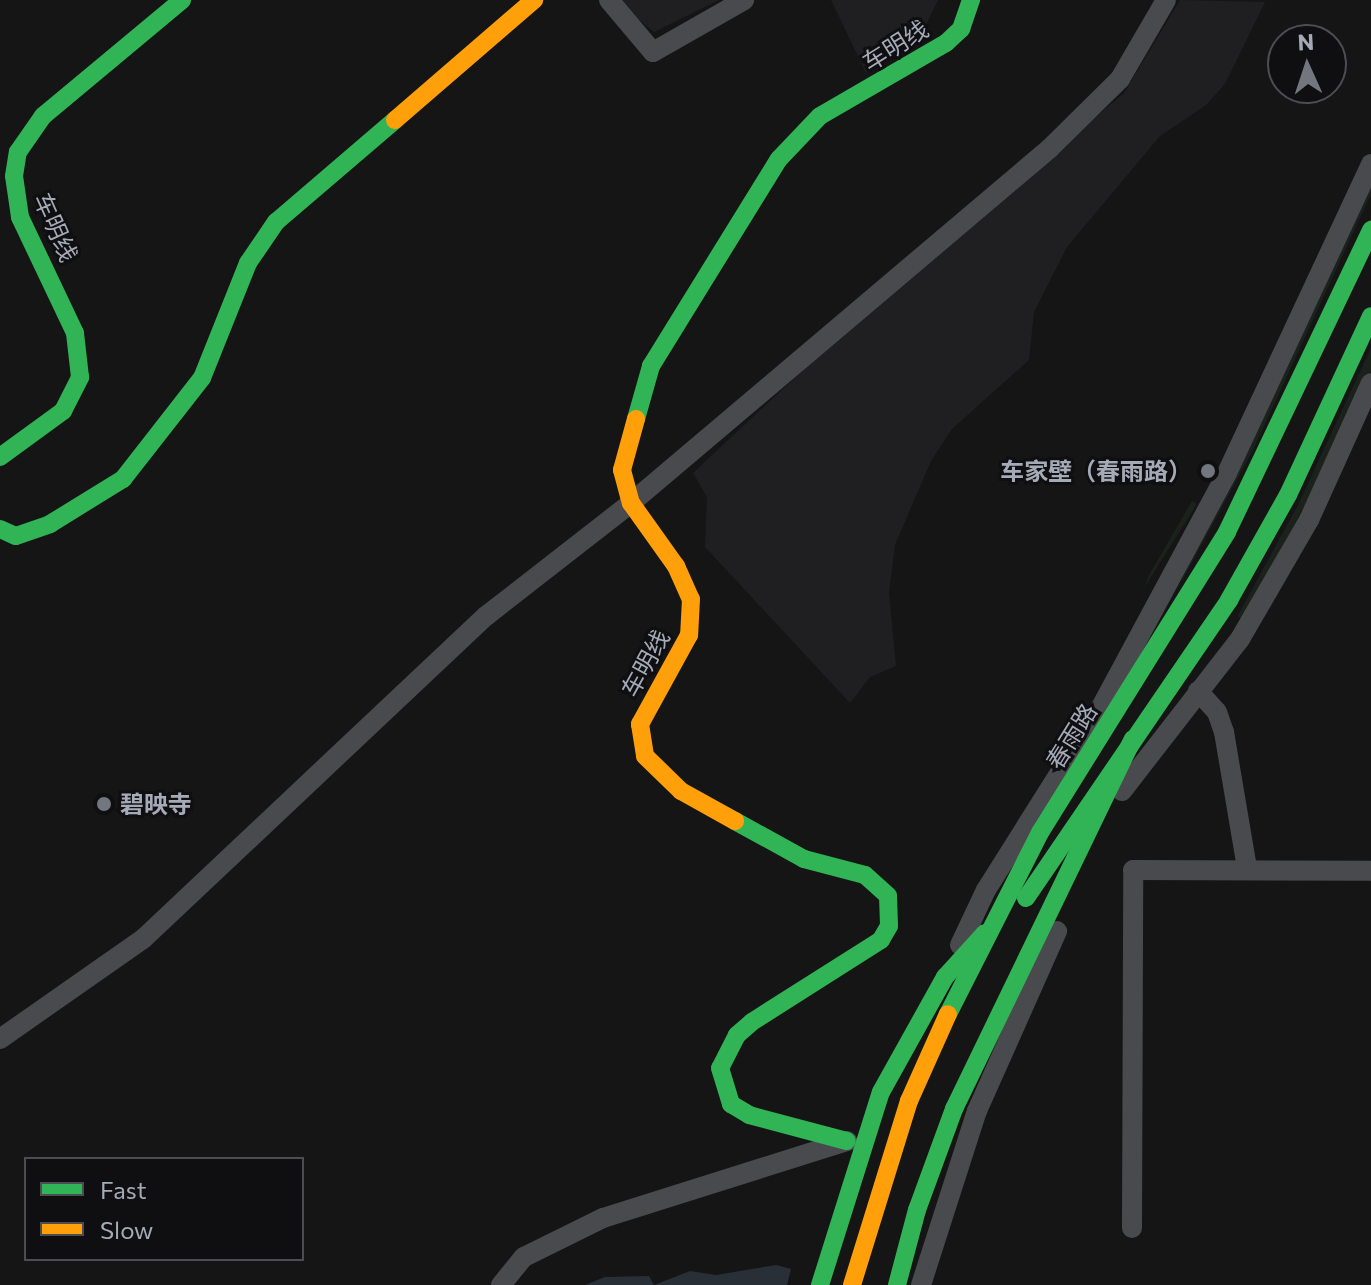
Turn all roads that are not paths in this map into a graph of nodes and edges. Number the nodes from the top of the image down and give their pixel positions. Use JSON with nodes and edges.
{"nodes":[{"id":1,"x":182,"y":0,"type":"edge"},
{"id":2,"x":534,"y":0,"type":"edge"},
{"id":3,"x":609,"y":0,"type":"edge"},
{"id":4,"x":744,"y":0,"type":"edge"},
{"id":5,"x":971,"y":0,"type":"edge"},
{"id":6,"x":1166,"y":0,"type":"edge"},
{"id":7,"x":1371,"y":164,"type":"edge"},
{"id":8,"x":1371,"y":230,"type":"edge"},
{"id":9,"x":1371,"y":316,"type":"edge"},
{"id":10,"x":1371,"y":383,"type":"edge"},
{"id":11,"x":0,"y":457,"type":"edge"},
{"id":12,"x":631,"y":503,"type":"junction"},
{"id":13,"x":0,"y":529,"type":"edge"},
{"id":14,"x":1171,"y":625,"type":"junction"},
{"id":15,"x":1198,"y":691,"type":"junction"},
{"id":16,"x":1100,"y":709,"type":"junction"},
{"id":17,"x":1133,"y":739,"type":"junction"},
{"id":18,"x":1093,"y":831,"type":"junction"},
{"id":19,"x":1247,"y":868,"type":"junction"},
{"id":20,"x":1371,"y":871,"type":"edge"},
{"id":21,"x":985,"y":933,"type":"junction"},
{"id":22,"x":945,"y":977,"type":"junction"},
{"id":23,"x":0,"y":1039,"type":"edge"},
{"id":24,"x":847,"y":1141,"type":"junction"},
{"id":25,"x":1132,"y":1228,"type":"dead end"},
{"id":26,"x":501,"y":1285,"type":"edge"},
{"id":27,"x":807,"y":1285,"type":"edge"},
{"id":28,"x":820,"y":1285,"type":"edge"},
{"id":29,"x":852,"y":1285,"type":"edge"},
{"id":30,"x":871,"y":1285,"type":"edge"},
{"id":31,"x":897,"y":1285,"type":"edge"},
{"id":32,"x":921,"y":1285,"type":"edge"}],
"edges":[{"from":1,"to":11,"type":"main road","name":"车明线"},
{"from":2,"to":13,"type":"main road"},
{"from":3,"to":4,"type":"street"},
{"from":5,"to":12,"type":"main road","name":"车明线"},
{"from":6,"to":12,"type":"street"},
{"from":7,"to":16,"type":"street"},
{"from":8,"to":14,"type":"main road","name":"春雨路"},
{"from":9,"to":17,"type":"main road","name":"春雨路"},
{"from":10,"to":15,"type":"street"},
{"from":12,"to":23,"type":"street"},
{"from":12,"to":24,"type":"main road","name":"车明线"},
{"from":14,"to":16,"type":"main road"},
{"from":14,"to":21,"type":"main road","name":"春雨路"},
{"from":15,"to":18,"type":"street"},
{"from":15,"to":19,"type":"street"},
{"from":16,"to":22,"type":"street"},
{"from":17,"to":18,"type":"main road"},
{"from":17,"to":30,"type":"main road","name":"春雨路"},
{"from":18,"to":31,"type":"main road"},
{"from":18,"to":32,"type":"street"},
{"from":19,"to":20,"type":"street"},
{"from":19,"to":25,"type":"street"},
{"from":21,"to":22,"type":"main road"},
{"from":21,"to":29,"type":"main road","name":"春雨路"},
{"from":22,"to":24,"type":"street"},
{"from":22,"to":28,"type":"main road"},
{"from":24,"to":26,"type":"street"},
{"from":24,"to":27,"type":"street"}]}
